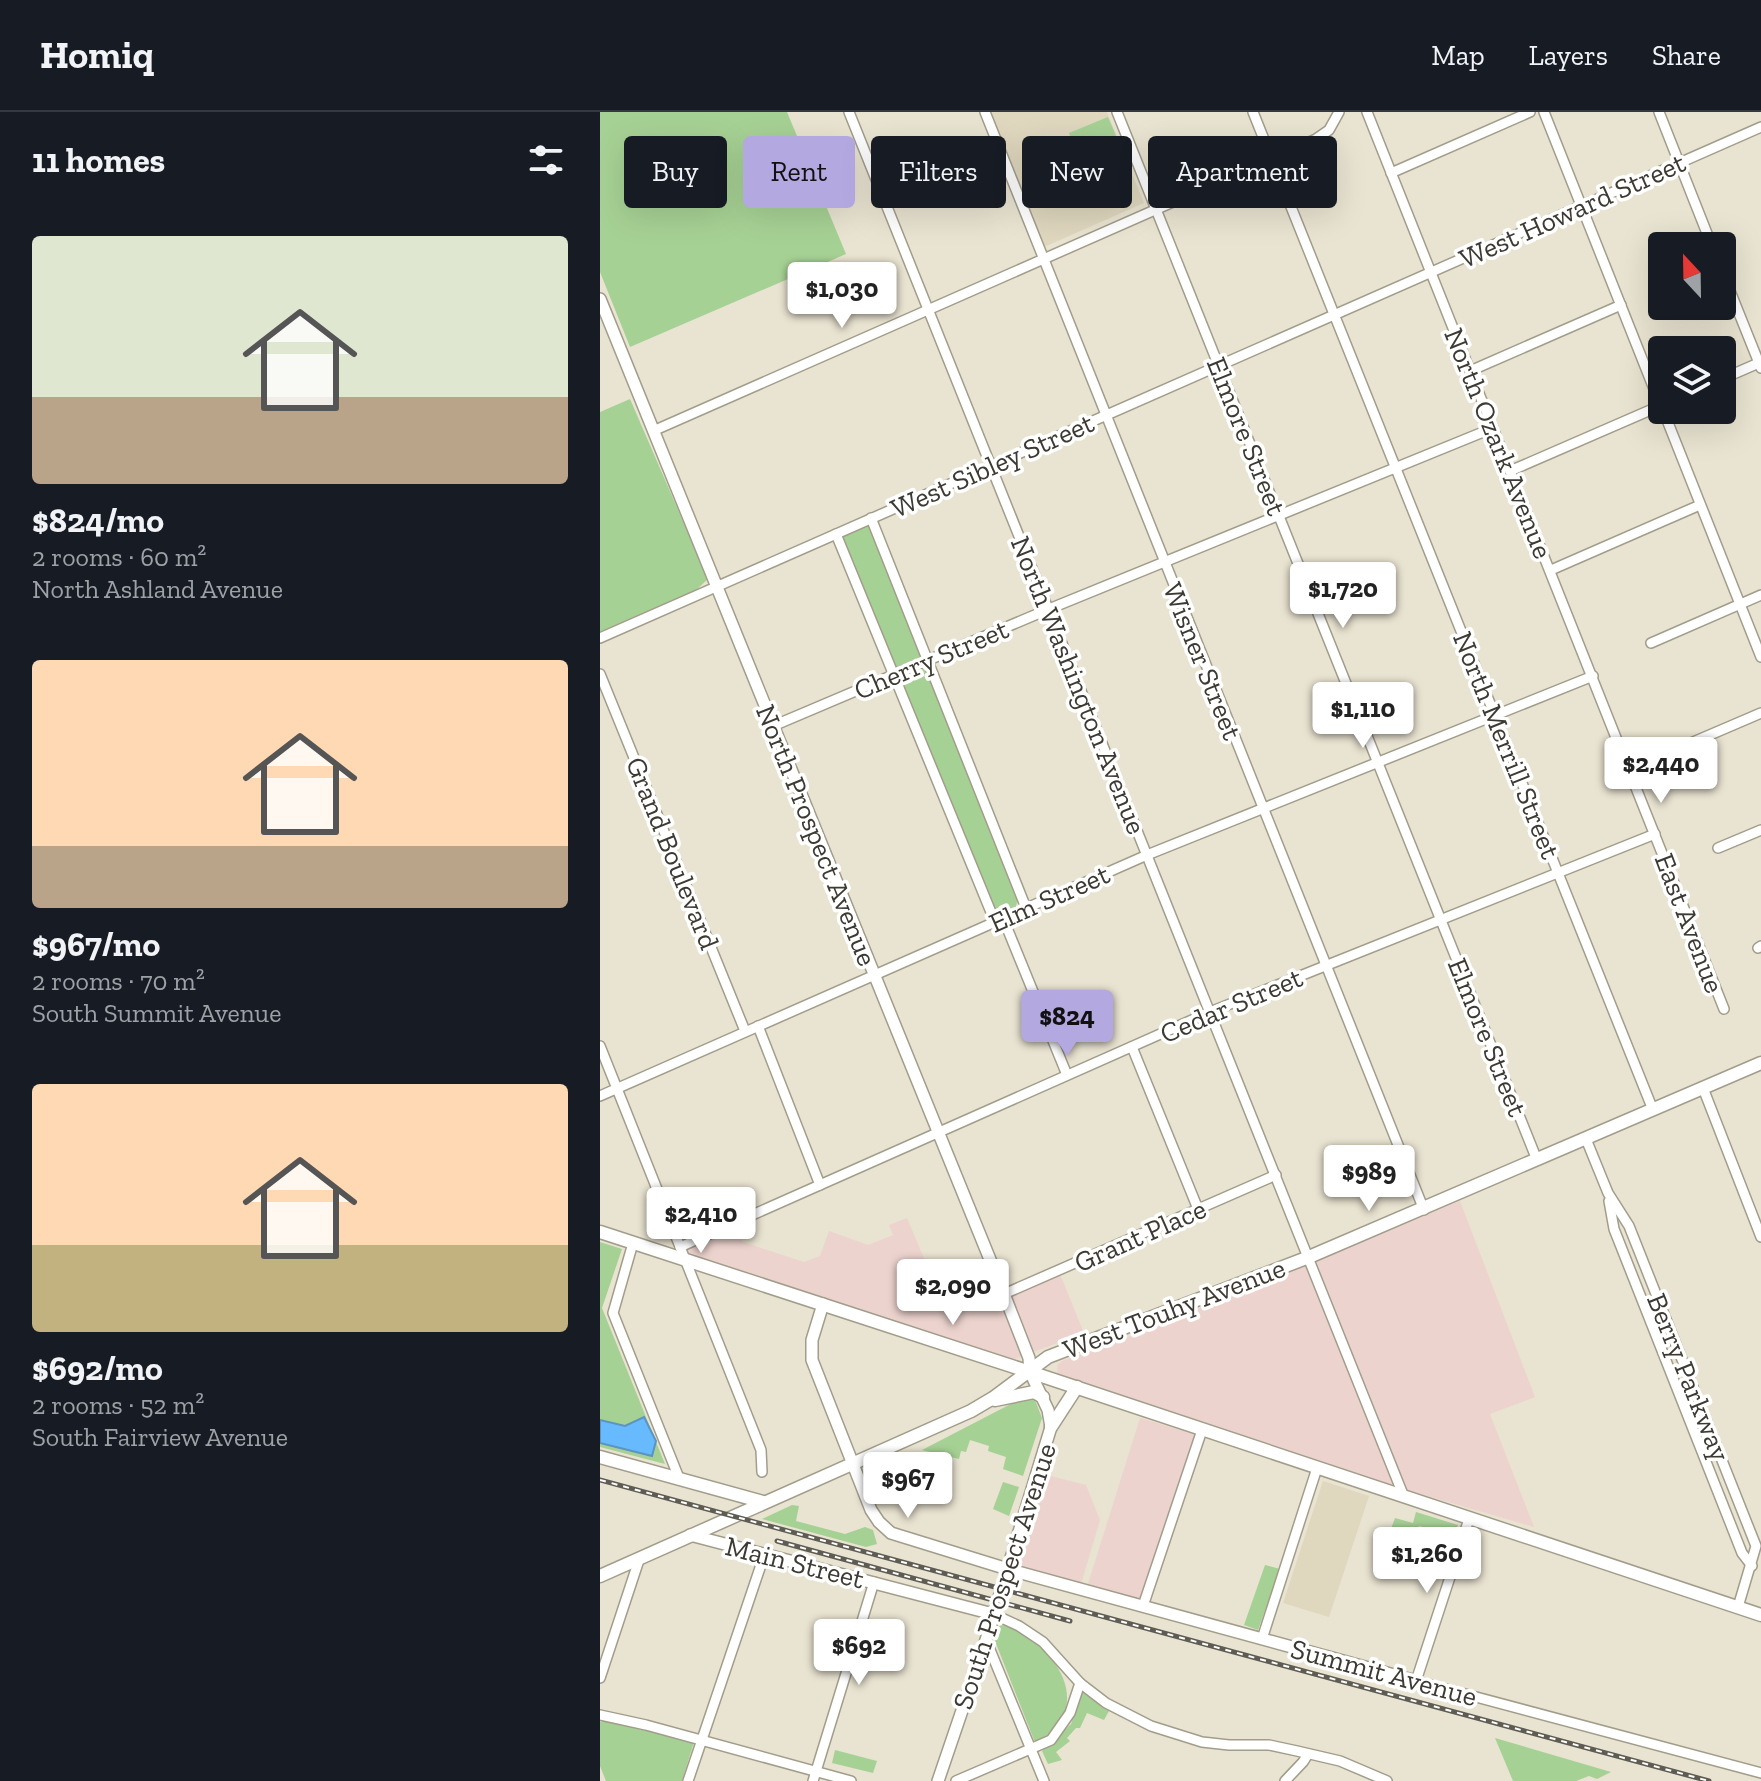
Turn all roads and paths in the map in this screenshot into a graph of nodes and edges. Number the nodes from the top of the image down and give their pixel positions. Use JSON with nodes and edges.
{"nodes":[{"id":1,"x":849,"y":112,"type":"edge"},
{"id":2,"x":985,"y":112,"type":"edge"},
{"id":3,"x":1117,"y":112,"type":"edge"},
{"id":4,"x":1253,"y":112,"type":"edge"},
{"id":5,"x":1339,"y":112,"type":"edge"},
{"id":6,"x":1367,"y":112,"type":"edge"},
{"id":7,"x":1530,"y":112,"type":"edge"},
{"id":8,"x":1544,"y":112,"type":"edge"},
{"id":9,"x":1659,"y":112,"type":"edge"},
{"id":10,"x":1761,"y":127,"type":"edge"},
{"id":11,"x":1262,"y":136,"type":"edge"},
{"id":12,"x":1320,"y":136,"type":"edge"},
{"id":13,"x":1679,"y":163,"type":"junction"},
{"id":14,"x":1391,"y":173,"type":"junction"},
{"id":15,"x":1581,"y":206,"type":"junction"},
{"id":16,"x":1291,"y":208,"type":"edge"},
{"id":17,"x":1156,"y":209,"type":"junction"},
{"id":18,"x":1706,"y":232,"type":"edge"},
{"id":19,"x":1044,"y":259,"type":"junction"},
{"id":20,"x":1431,"y":272,"type":"junction"},
{"id":21,"x":1384,"y":293,"type":"joint"},
{"id":22,"x":600,"y":299,"type":"edge"},
{"id":23,"x":1621,"y":305,"type":"junction"},
{"id":24,"x":1736,"y":305,"type":"edge"},
{"id":25,"x":929,"y":309,"type":"junction"},
{"id":26,"x":1333,"y":315,"type":"junction"},
{"id":27,"x":1760,"y":364,"type":"edge"},
{"id":28,"x":1219,"y":365,"type":"junction"},
{"id":29,"x":1470,"y":371,"type":"junction"},
{"id":30,"x":1648,"y":372,"type":"edge"},
{"id":31,"x":1736,"y":373,"type":"edge"},
{"id":32,"x":1648,"y":413,"type":"edge"},
{"id":33,"x":1106,"y":415,"type":"junction"},
{"id":34,"x":1669,"y":424,"type":"edge"},
{"id":35,"x":1493,"y":428,"type":"junction"},
{"id":36,"x":653,"y":431,"type":"junction"},
{"id":37,"x":992,"y":465,"type":"junction"},
{"id":38,"x":1396,"y":467,"type":"junction"},
{"id":39,"x":1510,"y":471,"type":"junction"},
{"id":40,"x":1700,"y":505,"type":"junction"},
{"id":41,"x":1278,"y":514,"type":"junction"},
{"id":42,"x":871,"y":518,"type":"junction"},
{"id":43,"x":836,"y":534,"type":"junction"},
{"id":44,"x":1163,"y":562,"type":"junction"},
{"id":45,"x":1551,"y":570,"type":"junction"},
{"id":46,"x":716,"y":586,"type":"junction"},
{"id":47,"x":1761,"y":595,"type":"edge"},
{"id":48,"x":1740,"y":604,"type":"junction"},
{"id":49,"x":1049,"y":609,"type":"junction"},
{"id":50,"x":1568,"y":614,"type":"joint"},
{"id":51,"x":600,"y":638,"type":"edge"},
{"id":52,"x":1651,"y":643,"type":"dead end"},
{"id":53,"x":1761,"y":657,"type":"edge"},
{"id":54,"x":928,"y":660,"type":"junction"},
{"id":55,"x":600,"y":674,"type":"edge"},
{"id":56,"x":894,"y":675,"type":"junction"},
{"id":57,"x":1593,"y":676,"type":"junction"},
{"id":58,"x":1761,"y":713,"type":"edge"},
{"id":59,"x":1495,"y":715,"type":"junction"},
{"id":60,"x":773,"y":726,"type":"junction"},
{"id":61,"x":1677,"y":749,"type":"dead end"},
{"id":62,"x":1378,"y":762,"type":"junction"},
{"id":63,"x":1262,"y":809,"type":"junction"},
{"id":64,"x":1761,"y":830,"type":"edge"},
{"id":65,"x":1655,"y":834,"type":"junction"},
{"id":66,"x":1718,"y":848,"type":"dead end"},
{"id":67,"x":1147,"y":855,"type":"junction"},
{"id":68,"x":1558,"y":873,"type":"junction"},
{"id":69,"x":1026,"y":908,"type":"junction"},
{"id":70,"x":999,"y":920,"type":"junction"},
{"id":71,"x":1441,"y":920,"type":"junction"},
{"id":72,"x":1326,"y":966,"type":"junction"},
{"id":73,"x":873,"y":975,"type":"junction"},
{"id":74,"x":1724,"y":1009,"type":"dead end"},
{"id":75,"x":1210,"y":1012,"type":"junction"},
{"id":76,"x":758,"y":1026,"type":"junction"},
{"id":77,"x":745,"y":1031,"type":"junction"},
{"id":78,"x":600,"y":1046,"type":"edge"},
{"id":79,"x":1132,"y":1047,"type":"junction"},
{"id":80,"x":1761,"y":1063,"type":"edge"},
{"id":81,"x":1067,"y":1075,"type":"junction"},
{"id":82,"x":617,"y":1088,"type":"junction"},
{"id":83,"x":1703,"y":1088,"type":"junction"},
{"id":84,"x":600,"y":1096,"type":"edge"},
{"id":85,"x":1653,"y":1110,"type":"junction"},
{"id":86,"x":937,"y":1133,"type":"junction"},
{"id":87,"x":1586,"y":1139,"type":"junction"},
{"id":88,"x":1537,"y":1160,"type":"junction"},
{"id":89,"x":1276,"y":1175,"type":"junction"},
{"id":90,"x":820,"y":1185,"type":"junction"},
{"id":91,"x":1608,"y":1193,"type":"junction"},
{"id":92,"x":1198,"y":1209,"type":"junction"},
{"id":93,"x":1424,"y":1210,"type":"junction"},
{"id":94,"x":600,"y":1232,"type":"edge"},
{"id":95,"x":1761,"y":1237,"type":"edge"},
{"id":96,"x":633,"y":1243,"type":"junction"},
{"id":97,"x":683,"y":1253,"type":"junction"},
{"id":98,"x":1309,"y":1257,"type":"junction"},
{"id":99,"x":1004,"y":1294,"type":"junction"},
{"id":100,"x":823,"y":1304,"type":"junction"},
{"id":101,"x":1030,"y":1372,"type":"junction"},
{"id":102,"x":1077,"y":1387,"type":"junction"},
{"id":103,"x":1043,"y":1397,"type":"junction"},
{"id":104,"x":988,"y":1401,"type":"junction"},
{"id":105,"x":1051,"y":1427,"type":"junction"},
{"id":106,"x":1202,"y":1430,"type":"junction"},
{"id":107,"x":600,"y":1457,"type":"edge"},
{"id":108,"x":853,"y":1463,"type":"junction"},
{"id":109,"x":1317,"y":1468,"type":"junction"},
{"id":110,"x":762,"y":1472,"type":"dead end"},
{"id":111,"x":679,"y":1478,"type":"junction"},
{"id":112,"x":1404,"y":1497,"type":"junction"},
{"id":113,"x":763,"y":1502,"type":"junction"},
{"id":114,"x":1469,"y":1519,"type":"junction"},
{"id":115,"x":690,"y":1535,"type":"junction"},
{"id":116,"x":765,"y":1553,"type":"junction"},
{"id":117,"x":639,"y":1560,"type":"junction"},
{"id":118,"x":1752,"y":1566,"type":"junction"},
{"id":119,"x":1007,"y":1569,"type":"junction"},
{"id":120,"x":600,"y":1576,"type":"edge"},
{"id":121,"x":874,"y":1582,"type":"junction"},
{"id":122,"x":1143,"y":1606,"type":"junction"},
{"id":123,"x":1738,"y":1607,"type":"junction"},
{"id":124,"x":993,"y":1614,"type":"junction"},
{"id":125,"x":1761,"y":1615,"type":"edge"},
{"id":126,"x":1262,"y":1639,"type":"junction"},
{"id":127,"x":986,"y":1640,"type":"junction"},
{"id":128,"x":600,"y":1678,"type":"edge"},
{"id":129,"x":1416,"y":1681,"type":"junction"},
{"id":130,"x":1080,"y":1683,"type":"junction"},
{"id":131,"x":600,"y":1715,"type":"edge"},
{"id":132,"x":702,"y":1740,"type":"junction"},
{"id":133,"x":1031,"y":1749,"type":"junction"},
{"id":134,"x":1308,"y":1754,"type":"junction"},
{"id":135,"x":1761,"y":1773,"type":"edge"},
{"id":136,"x":814,"y":1776,"type":"edge"},
{"id":137,"x":688,"y":1781,"type":"edge"},
{"id":138,"x":851,"y":1781,"type":"edge"},
{"id":139,"x":938,"y":1781,"type":"edge"},
{"id":140,"x":956,"y":1781,"type":"edge"},
{"id":141,"x":1044,"y":1781,"type":"edge"},
{"id":142,"x":1285,"y":1781,"type":"edge"},
{"id":143,"x":1387,"y":1781,"type":"edge"}],
"edges":[{"from":1,"to":25,"type":"street","name":"North Washington Avenue"},
{"from":2,"to":19,"type":"street","name":"Wisner Street"},
{"from":3,"to":17,"type":"street","name":"Elmore Street"},
{"from":4,"to":11,"type":"street","name":"North Merrill Street"},
{"from":5,"to":12,"type":"street"},
{"from":6,"to":14,"type":"street"},
{"from":7,"to":14,"type":"street"},
{"from":8,"to":15,"type":"street"},
{"from":9,"to":13,"type":"street"},
{"from":10,"to":13,"type":"street","name":"West Howard Street"},
{"from":13,"to":15,"type":"street","name":"West Howard Street"},
{"from":13,"to":18,"type":"street"},
{"from":14,"to":20,"type":"street"},
{"from":15,"to":20,"type":"street","name":"West Howard Street"},
{"from":15,"to":23,"type":"street"},
{"from":16,"to":26,"type":"street","name":"North Merrill Street"},
{"from":17,"to":19,"type":"street"},
{"from":17,"to":28,"type":"street","name":"Elmore Street"},
{"from":19,"to":25,"type":"street"},
{"from":19,"to":33,"type":"street","name":"Wisner Street"},
{"from":20,"to":21,"type":"street","name":"West Howard Street"},
{"from":20,"to":29,"type":"street","name":"North Ozark Avenue"},
{"from":21,"to":26,"type":"street","name":"West Sibley Street"},
{"from":22,"to":36,"type":"street","name":"North Prospect Avenue"},
{"from":23,"to":29,"type":"street"},
{"from":23,"to":30,"type":"street"},
{"from":24,"to":27,"type":"street"},
{"from":25,"to":36,"type":"street"},
{"from":25,"to":37,"type":"street","name":"North Washington Avenue"},
{"from":26,"to":28,"type":"street","name":"West Sibley Street"},
{"from":26,"to":38,"type":"street","name":"North Merrill Street"},
{"from":27,"to":31,"type":"street"},
{"from":28,"to":33,"type":"street","name":"West Sibley Street"},
{"from":28,"to":41,"type":"street","name":"Elmore Street"},
{"from":29,"to":35,"type":"street","name":"North Ozark Avenue"},
{"from":32,"to":39,"type":"street"},
{"from":33,"to":37,"type":"street","name":"West Sibley Street"},
{"from":33,"to":44,"type":"street","name":"Wisner Street"},
{"from":34,"to":40,"type":"street"},
{"from":35,"to":38,"type":"street","name":"Cherry Street"},
{"from":35,"to":39,"type":"street","name":"North Ozark Avenue"},
{"from":36,"to":46,"type":"street","name":"North Prospect Avenue"},
{"from":37,"to":42,"type":"street","name":"West Sibley Street"},
{"from":37,"to":49,"type":"street","name":"North Washington Avenue"},
{"from":38,"to":41,"type":"street","name":"Cherry Street"},
{"from":38,"to":59,"type":"street","name":"North Merrill Street"},
{"from":39,"to":45,"type":"street","name":"North Ozark Avenue"},
{"from":40,"to":45,"type":"street"},
{"from":40,"to":48,"type":"street"},
{"from":41,"to":44,"type":"street","name":"Cherry Street"},
{"from":41,"to":62,"type":"street","name":"Elmore Street"},
{"from":42,"to":43,"type":"street","name":"West Sibley Street"},
{"from":42,"to":54,"type":"street"},
{"from":43,"to":46,"type":"street","name":"West Sibley Street"},
{"from":43,"to":56,"type":"street"},
{"from":44,"to":49,"type":"street","name":"Cherry Street"},
{"from":44,"to":63,"type":"street","name":"Wisner Street"},
{"from":45,"to":50,"type":"street","name":"North Ozark Avenue"},
{"from":46,"to":51,"type":"street","name":"West Sibley Street"},
{"from":46,"to":60,"type":"street","name":"North Prospect Avenue"},
{"from":47,"to":48,"type":"street"},
{"from":48,"to":52,"type":"street"},
{"from":48,"to":53,"type":"street"},
{"from":49,"to":54,"type":"street","name":"Cherry Street"},
{"from":49,"to":67,"type":"street","name":"North Washington Avenue"},
{"from":50,"to":57,"type":"street","name":"East Avenue"},
{"from":54,"to":56,"type":"street","name":"Cherry Street"},
{"from":54,"to":69,"type":"street"},
{"from":55,"to":77,"type":"street","name":"Grand Boulevard"},
{"from":56,"to":60,"type":"street","name":"Cherry Street"},
{"from":56,"to":70,"type":"street"},
{"from":57,"to":59,"type":"street","name":"Elm Street"},
{"from":57,"to":65,"type":"street","name":"East Avenue"},
{"from":58,"to":61,"type":"street"},
{"from":59,"to":62,"type":"street","name":"Elm Street"},
{"from":59,"to":68,"type":"street","name":"North Merrill Street"},
{"from":60,"to":73,"type":"street","name":"North Prospect Avenue"},
{"from":62,"to":63,"type":"street","name":"Elm Street"},
{"from":62,"to":71,"type":"street","name":"Elmore Street"},
{"from":63,"to":67,"type":"street","name":"Elm Street"},
{"from":63,"to":72,"type":"street","name":"Wisner Street"},
{"from":64,"to":66,"type":"street"},
{"from":65,"to":68,"type":"street","name":"Cedar Street"},
{"from":65,"to":74,"type":"street","name":"East Avenue"},
{"from":67,"to":69,"type":"street","name":"Elm Street"},
{"from":67,"to":75,"type":"street","name":"North Washington Avenue"},
{"from":68,"to":71,"type":"street","name":"Cedar Street"},
{"from":68,"to":85,"type":"street","name":"North Merrill Street"},
{"from":69,"to":70,"type":"street","name":"Elm Street"},
{"from":70,"to":73,"type":"street","name":"Elm Street"},
{"from":70,"to":81,"type":"street"},
{"from":71,"to":72,"type":"street","name":"Cedar Street"},
{"from":71,"to":88,"type":"street","name":"Elmore Street"},
{"from":72,"to":75,"type":"street","name":"Cedar Street"},
{"from":72,"to":93,"type":"street","name":"Wisner Street"},
{"from":73,"to":76,"type":"street","name":"Elm Street"},
{"from":73,"to":86,"type":"street","name":"North Prospect Avenue"},
{"from":75,"to":79,"type":"street","name":"Cedar Street"},
{"from":75,"to":89,"type":"street","name":"North Washington Avenue"},
{"from":76,"to":77,"type":"street","name":"Elm Street"},
{"from":76,"to":90,"type":"street"},
{"from":77,"to":82,"type":"street","name":"Elm Street"},
{"from":78,"to":82,"type":"street"},
{"from":79,"to":81,"type":"street","name":"Cedar Street"},
{"from":79,"to":92,"type":"street"},
{"from":80,"to":83,"type":"main road","name":"West Touhy Avenue"},
{"from":81,"to":86,"type":"street","name":"Cedar Street"},
{"from":82,"to":84,"type":"street","name":"Elm Street"},
{"from":82,"to":97,"type":"street"},
{"from":83,"to":85,"type":"main road","name":"West Touhy Avenue"},
{"from":83,"to":95,"type":"street"},
{"from":85,"to":87,"type":"main road","name":"West Touhy Avenue"},
{"from":86,"to":90,"type":"street","name":"Cedar Street"},
{"from":86,"to":99,"type":"street","name":"North Prospect Avenue"},
{"from":87,"to":88,"type":"main road","name":"West Touhy Avenue"},
{"from":87,"to":91,"type":"street","name":"Berry Parkway"},
{"from":88,"to":93,"type":"main road","name":"West Touhy Avenue"},
{"from":89,"to":92,"type":"street","name":"Grant Place"},
{"from":89,"to":98,"type":"street","name":"North Washington Avenue"},
{"from":90,"to":97,"type":"street","name":"Cedar Street"},
{"from":91,"to":118,"type":"street","name":"Berry Parkway"},
{"from":91,"to":118,"type":"street","name":"Berry Parkway"},
{"from":92,"to":99,"type":"street","name":"Grant Place"},
{"from":93,"to":98,"type":"main road","name":"West Touhy Avenue"},
{"from":94,"to":96,"type":"main road"},
{"from":96,"to":97,"type":"main road"},
{"from":96,"to":111,"type":"street"},
{"from":97,"to":100,"type":"main road"},
{"from":97,"to":110,"type":"street"},
{"from":98,"to":101,"type":"main road","name":"West Touhy Avenue"},
{"from":98,"to":112,"type":"street","name":"North Washington Avenue"},
{"from":99,"to":101,"type":"street","name":"North Prospect Avenue"},
{"from":100,"to":101,"type":"main road"},
{"from":100,"to":108,"type":"street","name":"Summit Avenue"},
{"from":101,"to":102,"type":"main road"},
{"from":101,"to":103,"type":"street","name":"South Prospect Avenue"},
{"from":101,"to":104,"type":"main road","name":"West Touhy Avenue"},
{"from":102,"to":105,"type":"main road"},
{"from":102,"to":106,"type":"main road"},
{"from":103,"to":104,"type":"main road"},
{"from":103,"to":105,"type":"street","name":"South Prospect Avenue"},
{"from":104,"to":108,"type":"main road","name":"West Touhy Avenue"},
{"from":105,"to":119,"type":"street","name":"South Prospect Avenue"},
{"from":106,"to":109,"type":"main road"},
{"from":106,"to":122,"type":"street"},
{"from":107,"to":111,"type":"main road"},
{"from":108,"to":113,"type":"main road","name":"West Touhy Avenue"},
{"from":108,"to":119,"type":"street","name":"Summit Avenue"},
{"from":109,"to":112,"type":"main road"},
{"from":109,"to":126,"type":"street"},
{"from":111,"to":113,"type":"main road"},
{"from":112,"to":114,"type":"main road"},
{"from":113,"to":115,"type":"main road","name":"West Touhy Avenue"},
{"from":114,"to":123,"type":"main road"},
{"from":114,"to":129,"type":"street"},
{"from":115,"to":116,"type":"street","name":"Main Street"},
{"from":115,"to":117,"type":"main road","name":"West Touhy Avenue"},
{"from":116,"to":121,"type":"street","name":"Main Street"},
{"from":116,"to":132,"type":"street"},
{"from":117,"to":120,"type":"main road","name":"West Touhy Avenue"},
{"from":117,"to":128,"type":"street"},
{"from":118,"to":123,"type":"street","name":"Berry Parkway"},
{"from":119,"to":122,"type":"street","name":"Summit Avenue"},
{"from":119,"to":124,"type":"street","name":"South Prospect Avenue"},
{"from":121,"to":124,"type":"street","name":"Main Street"},
{"from":121,"to":136,"type":"street"},
{"from":122,"to":126,"type":"street","name":"Summit Avenue"},
{"from":123,"to":125,"type":"main road"},
{"from":124,"to":127,"type":"street","name":"South Prospect Avenue"},
{"from":124,"to":130,"type":"street"},
{"from":126,"to":129,"type":"street","name":"Summit Avenue"},
{"from":127,"to":133,"type":"street"},
{"from":127,"to":139,"type":"street","name":"South Prospect Avenue"},
{"from":129,"to":135,"type":"street","name":"Summit Avenue"},
{"from":130,"to":133,"type":"street"},
{"from":130,"to":134,"type":"street"},
{"from":131,"to":132,"type":"street"},
{"from":132,"to":136,"type":"street"},
{"from":132,"to":137,"type":"street"},
{"from":133,"to":140,"type":"street"},
{"from":133,"to":141,"type":"street"},
{"from":134,"to":142,"type":"street"},
{"from":134,"to":143,"type":"street"},
{"from":136,"to":138,"type":"street"}]}
